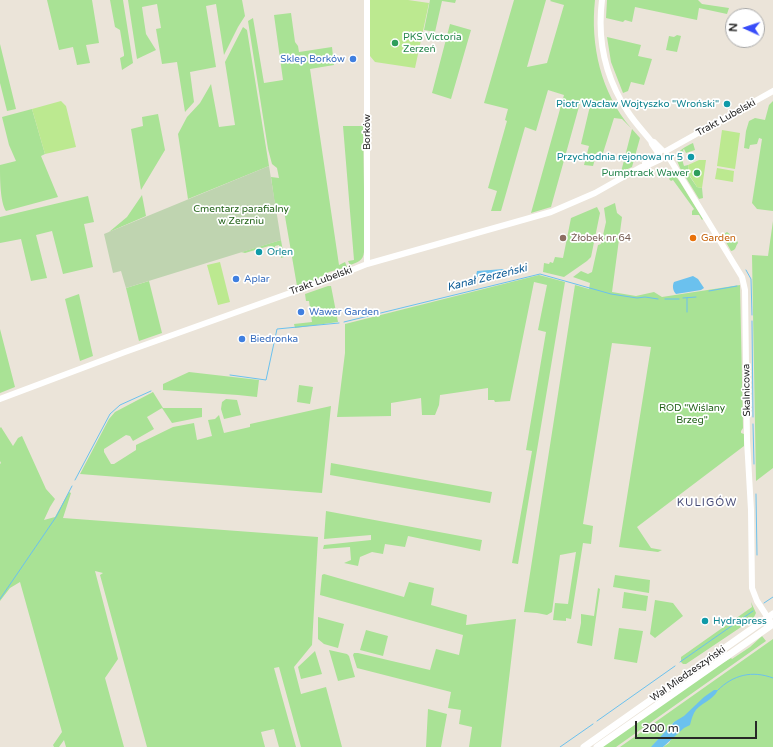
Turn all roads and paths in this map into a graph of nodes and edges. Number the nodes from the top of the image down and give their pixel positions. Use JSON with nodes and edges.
{"nodes":[{"id":1,"x":367,"y":0,"type":"edge"},
{"id":2,"x":602,"y":0,"type":"edge"},
{"id":3,"x":773,"y":91,"type":"edge"},
{"id":4,"x":663,"y":155,"type":"junction"},
{"id":5,"x":367,"y":264,"type":"junction"},
{"id":6,"x":0,"y":399,"type":"edge"},
{"id":7,"x":771,"y":620,"type":"edge"},
{"id":8,"x":584,"y":747,"type":"edge"},
{"id":9,"x":597,"y":747,"type":"edge"}],
"edges":[{"from":1,"to":5,"type":"street","name":"Borków"},
{"from":2,"to":4,"type":"street","name":"Skalnicowa"},
{"from":3,"to":4,"type":"street","name":"Trakt Lubelski"},
{"from":4,"to":5,"type":"street","name":"Trakt Lubelski"},
{"from":4,"to":7,"type":"street","name":"Skalnicowa"},
{"from":5,"to":6,"type":"street","name":"Trakt Lubelski"},
{"from":7,"to":8,"type":"main road","name":"Wał Miedzeszyński"},
{"from":7,"to":9,"type":"main road","name":"Wał Miedzeszyński"}]}
